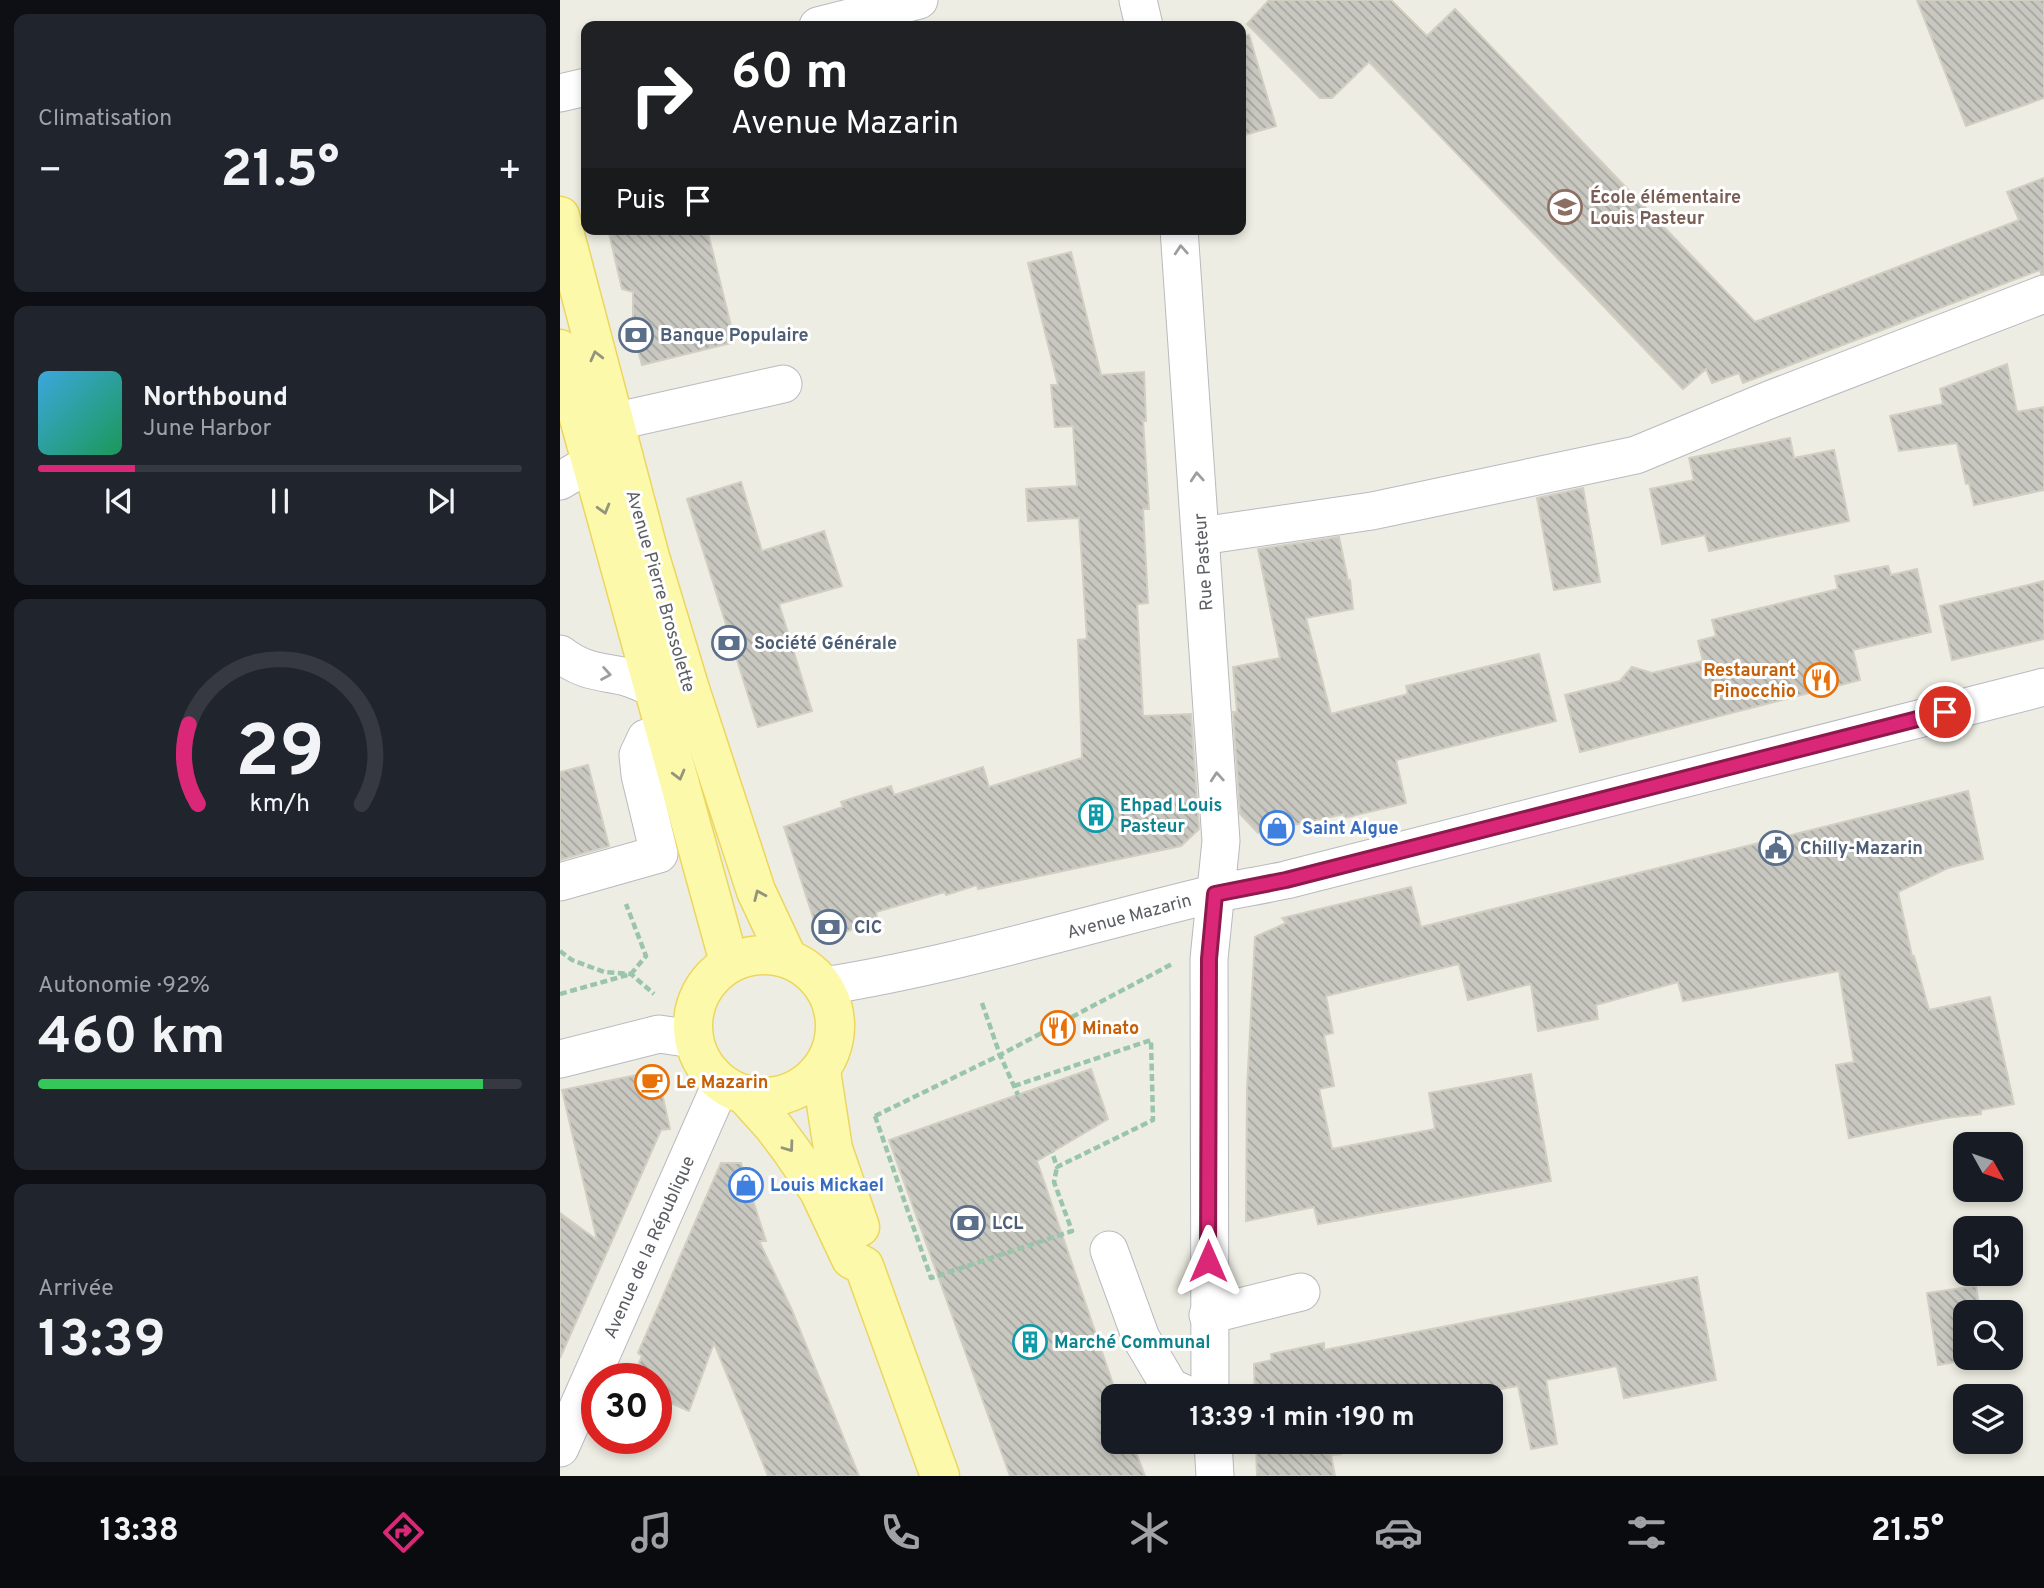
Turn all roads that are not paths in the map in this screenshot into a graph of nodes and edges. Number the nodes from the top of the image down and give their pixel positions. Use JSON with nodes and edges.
{"nodes":[{"id":1,"x":919,"y":0,"type":"edge"},
{"id":2,"x":837,"y":21,"type":"edge"},
{"id":3,"x":581,"y":88,"type":"edge"},
{"id":4,"x":560,"y":93,"type":"edge"},
{"id":5,"x":560,"y":216,"type":"edge"},
{"id":6,"x":1179,"y":235,"type":"edge"},
{"id":7,"x":2044,"y":294,"type":"edge"},
{"id":8,"x":560,"y":349,"type":"edge"},
{"id":9,"x":783,"y":384,"type":"dead end"},
{"id":10,"x":588,"y":455,"type":"edge"},
{"id":11,"x":1201,"y":536,"type":"junction"},
{"id":12,"x":560,"y":654,"type":"edge"},
{"id":13,"x":2044,"y":687,"type":"edge"},
{"id":14,"x":654,"y":688,"type":"junction"},
{"id":15,"x":668,"y":732,"type":"junction"},
{"id":16,"x":717,"y":771,"type":"junction"},
{"id":17,"x":560,"y":882,"type":"edge"},
{"id":18,"x":1215,"y":894,"type":"junction"},
{"id":19,"x":787,"y":957,"type":"junction"},
{"id":20,"x":729,"y":962,"type":"junction"},
{"id":21,"x":824,"y":986,"type":"junction"},
{"id":22,"x":693,"y":1039,"type":"junction"},
{"id":23,"x":560,"y":1059,"type":"edge"},
{"id":24,"x":821,"y":1071,"type":"junction"},
{"id":25,"x":733,"y":1090,"type":"junction"},
{"id":26,"x":1109,"y":1250,"type":"dead end"},
{"id":27,"x":864,"y":1266,"type":"junction"},
{"id":28,"x":1301,"y":1292,"type":"dead end"},
{"id":29,"x":1208,"y":1315,"type":"junction"},
{"id":30,"x":1168,"y":1384,"type":"edge"},
{"id":31,"x":1210,"y":1384,"type":"edge"},
{"id":32,"x":560,"y":1448,"type":"edge"},
{"id":33,"x":1214,"y":1454,"type":"edge"},
{"id":34,"x":940,"y":1476,"type":"edge"},
{"id":35,"x":1215,"y":1476,"type":"edge"}],
"edges":[{"from":1,"to":2,"type":"street"},
{"from":3,"to":4,"type":"street"},
{"from":10,"to":5,"type":"main road","name":"Avenue Pierre Brossolette","one_way":true},
{"from":11,"to":6,"type":"street","name":"Rue Pasteur","one_way":true},
{"from":7,"to":11,"type":"street"},
{"from":8,"to":10,"type":"main road","name":"Avenue Pierre Brossolette"},
{"from":9,"to":10,"type":"street"},
{"from":10,"to":14,"type":"main road","name":"Avenue Pierre Brossolette","one_way":true},
{"from":10,"to":16,"type":"main road","name":"Avenue Pierre Brossolette"},
{"from":18,"to":11,"type":"street","name":"Rue Pasteur","one_way":true},
{"from":12,"to":14,"type":"street","one_way":true},
{"from":13,"to":18,"type":"street","name":"Avenue Mazarin"},
{"from":14,"to":15,"type":"main road","name":"Avenue Pierre Brossolette"},
{"from":15,"to":16,"type":"main road"},
{"from":15,"to":17,"type":"street"},
{"from":15,"to":20,"type":"main road","name":"Avenue Pierre Brossolette","one_way":true},
{"from":19,"to":16,"type":"main road","name":"Avenue Pierre Brossolette","one_way":true},
{"from":18,"to":21,"type":"street","name":"Avenue Mazarin"},
{"from":18,"to":29,"type":"street","name":"Rue Pasteur"},
{"from":19,"to":20,"type":"main road"},
{"from":19,"to":21,"type":"main road"},
{"from":20,"to":22,"type":"main road"},
{"from":21,"to":24,"type":"main road"},
{"from":22,"to":23,"type":"street"},
{"from":22,"to":25,"type":"main road"},
{"from":24,"to":25,"type":"main road"},
{"from":24,"to":27,"type":"main road"},
{"from":25,"to":27,"type":"main road","one_way":true},
{"from":25,"to":32,"type":"street","name":"Avenue de la République"},
{"from":26,"to":30,"type":"street"},
{"from":27,"to":34,"type":"main road"},
{"from":28,"to":29,"type":"street"},
{"from":29,"to":31,"type":"street","name":"Rue Pasteur"},
{"from":33,"to":35,"type":"street"}]}
